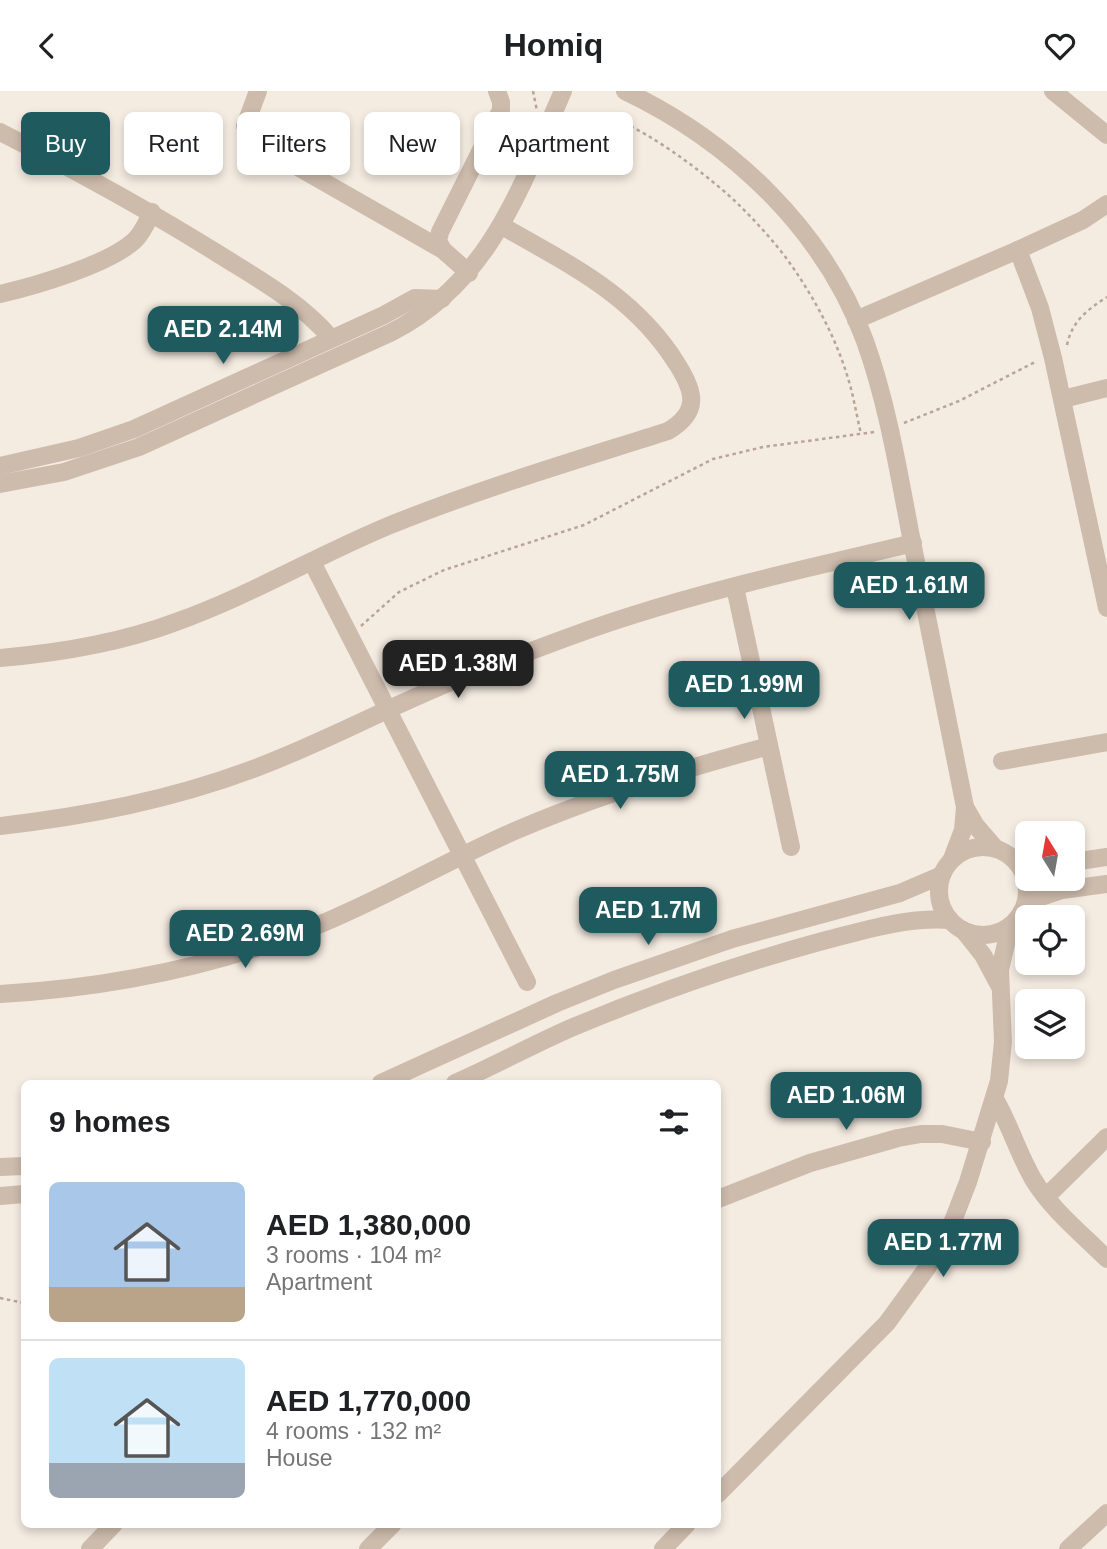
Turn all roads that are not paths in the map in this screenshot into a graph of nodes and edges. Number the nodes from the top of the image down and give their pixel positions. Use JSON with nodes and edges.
{"nodes":[{"id":1,"x":258,"y":91,"type":"edge"},
{"id":2,"x":497,"y":91,"type":"edge"},
{"id":3,"x":563,"y":91,"type":"edge"},
{"id":4,"x":625,"y":91,"type":"edge"},
{"id":5,"x":1053,"y":91,"type":"edge"},
{"id":6,"x":0,"y":132,"type":"edge"},
{"id":7,"x":1107,"y":135,"type":"edge"},
{"id":8,"x":1107,"y":204,"type":"edge"},
{"id":9,"x":152,"y":212,"type":"junction"},
{"id":10,"x":502,"y":226,"type":"junction"},
{"id":11,"x":443,"y":250,"type":"junction"},
{"id":12,"x":1018,"y":250,"type":"junction"},
{"id":13,"x":469,"y":273,"type":"junction"},
{"id":14,"x":0,"y":294,"type":"edge"},
{"id":15,"x":442,"y":299,"type":"junction"},
{"id":16,"x":856,"y":320,"type":"junction"},
{"id":17,"x":331,"y":338,"type":"junction"},
{"id":18,"x":1107,"y":388,"type":"edge"},
{"id":19,"x":1063,"y":399,"type":"junction"},
{"id":20,"x":0,"y":466,"type":"edge"},
{"id":21,"x":0,"y":484,"type":"edge"},
{"id":22,"x":913,"y":543,"type":"junction"},
{"id":23,"x":312,"y":562,"type":"junction"},
{"id":24,"x":1104,"y":572,"type":"edge"},
{"id":25,"x":736,"y":587,"type":"junction"},
{"id":26,"x":1107,"y":608,"type":"edge"},
{"id":27,"x":0,"y":658,"type":"edge"},
{"id":28,"x":389,"y":709,"type":"junction"},
{"id":29,"x":1107,"y":742,"type":"edge"},
{"id":30,"x":769,"y":746,"type":"junction"},
{"id":31,"x":1002,"y":761,"type":"dead end"},
{"id":32,"x":965,"y":807,"type":"junction"},
{"id":33,"x":0,"y":826,"type":"edge"},
{"id":34,"x":792,"y":847,"type":"dead end"},
{"id":35,"x":995,"y":848,"type":"junction"},
{"id":36,"x":463,"y":853,"type":"junction"},
{"id":37,"x":1107,"y":857,"type":"edge"},
{"id":38,"x":1015,"y":859,"type":"edge"},
{"id":39,"x":1085,"y":860,"type":"edge"},
{"id":40,"x":947,"y":867,"type":"junction"},
{"id":41,"x":1107,"y":884,"type":"edge"},
{"id":42,"x":1026,"y":891,"type":"edge"},
{"id":43,"x":1026,"y":902,"type":"junction"},
{"id":44,"x":956,"y":925,"type":"junction"},
{"id":45,"x":1010,"y":926,"type":"junction"},
{"id":46,"x":527,"y":982,"type":"dead end"},
{"id":47,"x":999,"y":985,"type":"junction"},
{"id":48,"x":0,"y":993,"type":"edge"},
{"id":49,"x":388,"y":1080,"type":"edge"},
{"id":50,"x":461,"y":1080,"type":"edge"},
{"id":51,"x":995,"y":1100,"type":"junction"},
{"id":52,"x":1107,"y":1137,"type":"edge"},
{"id":53,"x":982,"y":1142,"type":"junction"},
{"id":54,"x":21,"y":1166,"type":"edge"},
{"id":55,"x":0,"y":1167,"type":"edge"},
{"id":56,"x":1046,"y":1197,"type":"junction"},
{"id":57,"x":721,"y":1198,"type":"edge"},
{"id":58,"x":1107,"y":1259,"type":"edge"},
{"id":59,"x":721,"y":1491,"type":"edge"},
{"id":60,"x":1107,"y":1513,"type":"edge"},
{"id":61,"x":110,"y":1528,"type":"edge"},
{"id":62,"x":389,"y":1528,"type":"edge"},
{"id":63,"x":683,"y":1528,"type":"edge"},
{"id":64,"x":90,"y":1549,"type":"edge"},
{"id":65,"x":368,"y":1549,"type":"edge"},
{"id":66,"x":663,"y":1549,"type":"edge"},
{"id":67,"x":1068,"y":1549,"type":"edge"}],
"edges":[{"from":1,"to":11,"type":"street"},
{"from":2,"to":11,"type":"street"},
{"from":3,"to":10,"type":"street"},
{"from":4,"to":16,"type":"street"},
{"from":5,"to":7,"type":"street"},
{"from":6,"to":9,"type":"street"},
{"from":8,"to":12,"type":"street"},
{"from":9,"to":14,"type":"street"},
{"from":9,"to":17,"type":"street"},
{"from":10,"to":13,"type":"street"},
{"from":10,"to":23,"type":"street"},
{"from":11,"to":13,"type":"street"},
{"from":12,"to":16,"type":"street"},
{"from":12,"to":19,"type":"street"},
{"from":13,"to":15,"type":"street"},
{"from":15,"to":17,"type":"street"},
{"from":15,"to":21,"type":"street"},
{"from":16,"to":22,"type":"street"},
{"from":17,"to":20,"type":"street"},
{"from":18,"to":19,"type":"street"},
{"from":19,"to":24,"type":"street"},
{"from":22,"to":25,"type":"street"},
{"from":22,"to":32,"type":"street"},
{"from":23,"to":27,"type":"street"},
{"from":23,"to":28,"type":"street"},
{"from":24,"to":26,"type":"street"},
{"from":25,"to":28,"type":"street"},
{"from":25,"to":30,"type":"street"},
{"from":28,"to":33,"type":"street"},
{"from":28,"to":36,"type":"street"},
{"from":29,"to":31,"type":"street"},
{"from":30,"to":34,"type":"street"},
{"from":30,"to":36,"type":"street"},
{"from":32,"to":35,"type":"street"},
{"from":32,"to":40,"type":"street"},
{"from":35,"to":38,"type":"street"},
{"from":35,"to":40,"type":"street"},
{"from":36,"to":46,"type":"street"},
{"from":36,"to":48,"type":"street"},
{"from":37,"to":39,"type":"street"},
{"from":40,"to":44,"type":"street"},
{"from":40,"to":49,"type":"street"},
{"from":41,"to":43,"type":"street"},
{"from":42,"to":43,"type":"street"},
{"from":43,"to":45,"type":"street"},
{"from":44,"to":45,"type":"street"},
{"from":44,"to":47,"type":"street"},
{"from":44,"to":50,"type":"street"},
{"from":45,"to":47,"type":"street"},
{"from":47,"to":51,"type":"street"},
{"from":51,"to":53,"type":"street"},
{"from":51,"to":56,"type":"street"},
{"from":52,"to":56,"type":"street"},
{"from":53,"to":57,"type":"street"},
{"from":53,"to":59,"type":"street"},
{"from":54,"to":55,"type":"street"},
{"from":56,"to":58,"type":"street"},
{"from":60,"to":67,"type":"street"},
{"from":61,"to":64,"type":"street"},
{"from":62,"to":65,"type":"street"},
{"from":63,"to":66,"type":"street"}]}
